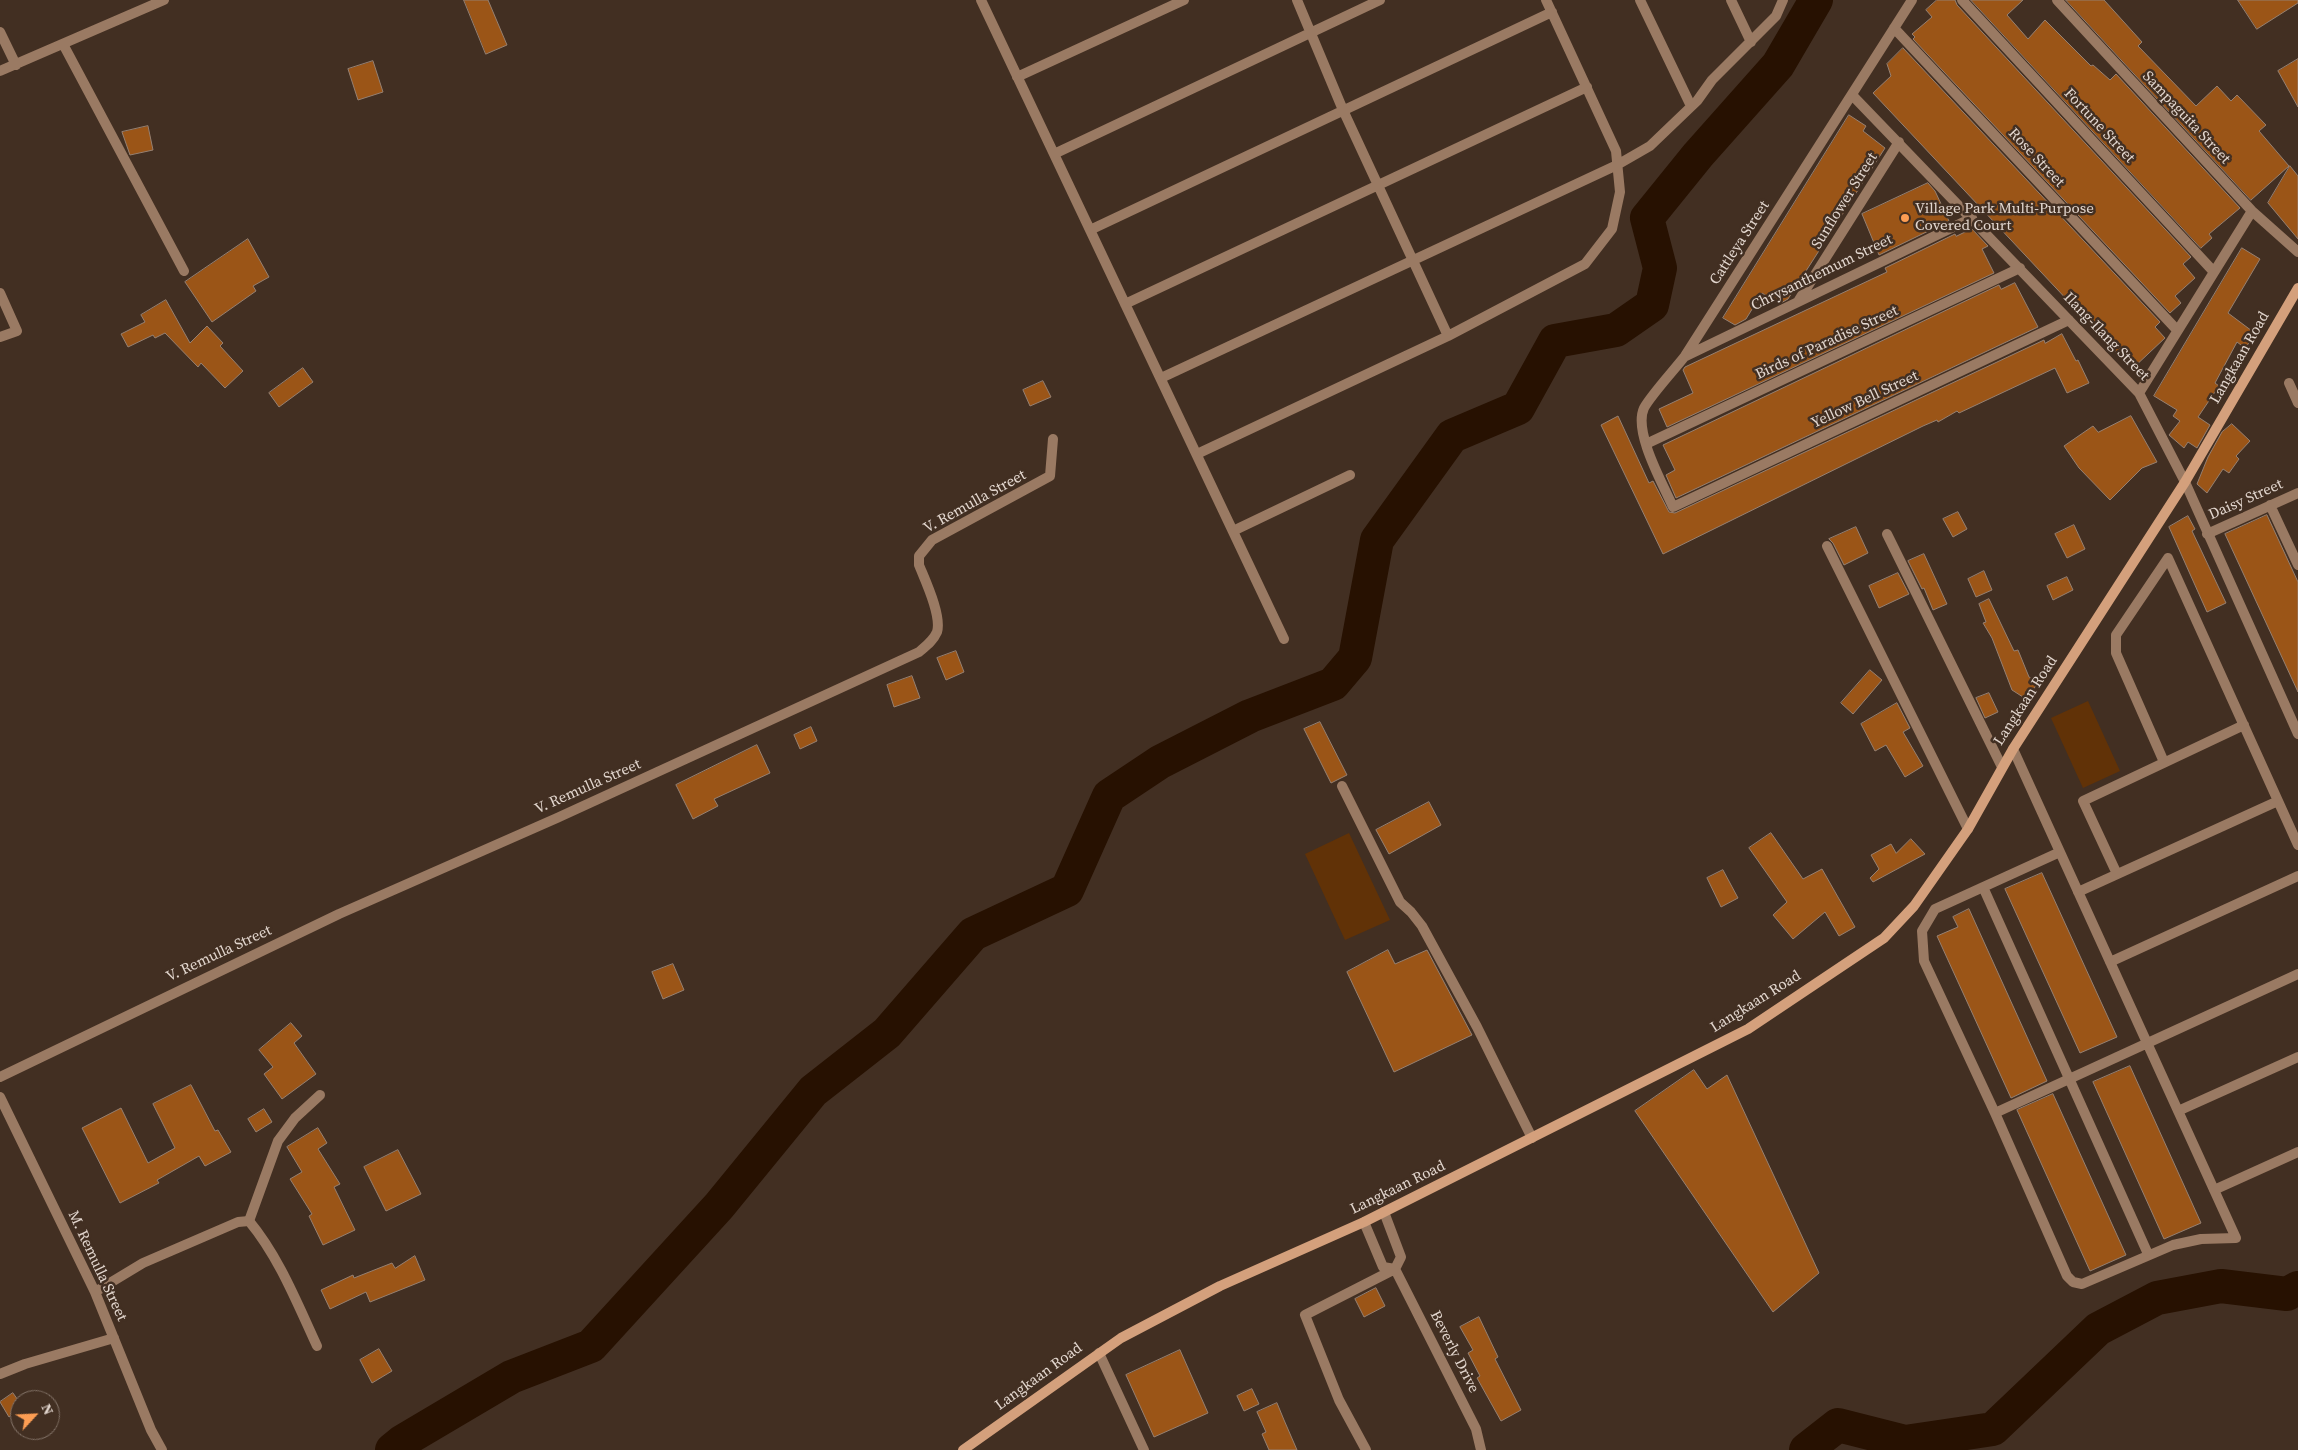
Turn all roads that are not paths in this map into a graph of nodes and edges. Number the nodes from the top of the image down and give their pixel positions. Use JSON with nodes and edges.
{"nodes":[{"id":1,"x":164,"y":0,"type":"edge"},
{"id":2,"x":1184,"y":0,"type":"edge"},
{"id":3,"x":1297,"y":0,"type":"edge"},
{"id":4,"x":1380,"y":0,"type":"edge"},
{"id":5,"x":1546,"y":0,"type":"edge"},
{"id":6,"x":1640,"y":0,"type":"edge"},
{"id":7,"x":1731,"y":0,"type":"edge"},
{"id":8,"x":1784,"y":0,"type":"edge"},
{"id":9,"x":1912,"y":0,"type":"edge"},
{"id":10,"x":1962,"y":0,"type":"edge"},
{"id":11,"x":2057,"y":0,"type":"edge"},
{"id":12,"x":983,"y":1,"type":"edge"},
{"id":13,"x":1552,"y":12,"type":"junction"},
{"id":14,"x":1894,"y":28,"type":"junction"},
{"id":15,"x":0,"y":32,"type":"edge"},
{"id":16,"x":1311,"y":33,"type":"junction"},
{"id":17,"x":1751,"y":42,"type":"junction"},
{"id":18,"x":63,"y":44,"type":"junction"},
{"id":19,"x":16,"y":65,"type":"junction"},
{"id":20,"x":0,"y":71,"type":"edge"},
{"id":21,"x":1017,"y":77,"type":"junction"},
{"id":22,"x":1587,"y":87,"type":"junction"},
{"id":23,"x":1853,"y":96,"type":"junction"},
{"id":24,"x":1691,"y":106,"type":"junction"},
{"id":25,"x":1343,"y":110,"type":"junction"},
{"id":26,"x":1900,"y":142,"type":"junction"},
{"id":27,"x":1054,"y":154,"type":"junction"},
{"id":28,"x":1617,"y":165,"type":"junction"},
{"id":29,"x":1378,"y":185,"type":"junction"},
{"id":30,"x":2252,"y":211,"type":"junction"},
{"id":31,"x":1972,"y":218,"type":"junction"},
{"id":32,"x":1090,"y":230,"type":"junction"},
{"id":33,"x":2298,"y":252,"type":"edge"},
{"id":34,"x":1413,"y":260,"type":"junction"},
{"id":35,"x":2020,"y":268,"type":"junction"},
{"id":36,"x":184,"y":271,"type":"dead end"},
{"id":37,"x":2214,"y":272,"type":"junction"},
{"id":38,"x":2298,"y":288,"type":"edge"},
{"id":39,"x":0,"y":293,"type":"edge"},
{"id":40,"x":1799,"y":301,"type":"junction"},
{"id":41,"x":1125,"y":304,"type":"junction"},
{"id":42,"x":2069,"y":320,"type":"junction"},
{"id":43,"x":2177,"y":330,"type":"junction"},
{"id":44,"x":1448,"y":336,"type":"junction"},
{"id":45,"x":0,"y":337,"type":"edge"},
{"id":46,"x":1685,"y":356,"type":"junction"},
{"id":47,"x":1161,"y":378,"type":"junction"},
{"id":48,"x":2289,"y":383,"type":"dead end"},
{"id":49,"x":2139,"y":392,"type":"junction"},
{"id":50,"x":2298,"y":403,"type":"edge"},
{"id":51,"x":1053,"y":439,"type":"dead end"},
{"id":52,"x":1646,"y":444,"type":"junction"},
{"id":53,"x":1196,"y":454,"type":"junction"},
{"id":54,"x":1350,"y":474,"type":"dead end"},
{"id":55,"x":2185,"y":482,"type":"junction"},
{"id":56,"x":2298,"y":493,"type":"edge"},
{"id":57,"x":2270,"y":505,"type":"junction"},
{"id":58,"x":1673,"y":507,"type":"joint"},
{"id":59,"x":1233,"y":531,"type":"junction"},
{"id":60,"x":1887,"y":534,"type":"dead end"},
{"id":61,"x":2207,"y":534,"type":"junction"},
{"id":62,"x":1827,"y":546,"type":"dead end"},
{"id":63,"x":2298,"y":566,"type":"edge"},
{"id":64,"x":1284,"y":639,"type":"dead end"},
{"id":65,"x":2244,"y":725,"type":"junction"},
{"id":66,"x":2298,"y":734,"type":"edge"},
{"id":67,"x":2013,"y":749,"type":"junction"},
{"id":68,"x":2164,"y":762,"type":"junction"},
{"id":69,"x":2002,"y":767,"type":"junction"},
{"id":70,"x":1342,"y":786,"type":"dead end"},
{"id":71,"x":2278,"y":801,"type":"junction"},
{"id":72,"x":1968,"y":829,"type":"junction"},
{"id":73,"x":2298,"y":845,"type":"edge"},
{"id":74,"x":2060,"y":852,"type":"junction"},
{"id":75,"x":2117,"y":874,"type":"junction"},
{"id":76,"x":2298,"y":876,"type":"edge"},
{"id":77,"x":1983,"y":887,"type":"junction"},
{"id":78,"x":2078,"y":892,"type":"junction"},
{"id":79,"x":2110,"y":962,"type":"junction"},
{"id":80,"x":2298,"y":974,"type":"edge"},
{"id":81,"x":2147,"y":1043,"type":"junction"},
{"id":82,"x":2298,"y":1057,"type":"edge"},
{"id":83,"x":0,"y":1077,"type":"edge"},
{"id":84,"x":2069,"y":1079,"type":"junction"},
{"id":85,"x":320,"y":1096,"type":"dead end"},
{"id":86,"x":0,"y":1097,"type":"edge"},
{"id":87,"x":2178,"y":1111,"type":"junction"},
{"id":88,"x":1995,"y":1112,"type":"junction"},
{"id":89,"x":1532,"y":1138,"type":"junction"},
{"id":90,"x":2298,"y":1152,"type":"edge"},
{"id":91,"x":2214,"y":1190,"type":"junction"},
{"id":92,"x":1384,"y":1212,"type":"junction"},
{"id":93,"x":248,"y":1221,"type":"junction"},
{"id":94,"x":1364,"y":1222,"type":"junction"},
{"id":95,"x":2148,"y":1254,"type":"junction"},
{"id":96,"x":1395,"y":1269,"type":"junction"},
{"id":97,"x":95,"y":1292,"type":"junction"},
{"id":98,"x":114,"y":1338,"type":"junction"},
{"id":99,"x":317,"y":1346,"type":"dead end"},
{"id":100,"x":1099,"y":1352,"type":"junction"},
{"id":101,"x":0,"y":1374,"type":"edge"},
{"id":102,"x":162,"y":1450,"type":"edge"},
{"id":103,"x":963,"y":1450,"type":"edge"},
{"id":104,"x":1144,"y":1450,"type":"edge"},
{"id":105,"x":1366,"y":1450,"type":"edge"},
{"id":106,"x":1480,"y":1450,"type":"edge"}],
"edges":[{"from":1,"to":18,"type":"street"},
{"from":2,"to":21,"type":"street"},
{"from":3,"to":16,"type":"street"},
{"from":4,"to":16,"type":"street"},
{"from":5,"to":13,"type":"street"},
{"from":6,"to":24,"type":"street"},
{"from":7,"to":17,"type":"street"},
{"from":8,"to":17,"type":"street"},
{"from":9,"to":14,"type":"street","name":"Cattleya Street"},
{"from":10,"to":37,"type":"street","name":"Fortune Street"},
{"from":11,"to":30,"type":"street","name":"Sampaguita Street"},
{"from":12,"to":21,"type":"street"},
{"from":13,"to":22,"type":"street"},
{"from":13,"to":25,"type":"street"},
{"from":14,"to":23,"type":"street","name":"Cattleya Street"},
{"from":14,"to":43,"type":"street","name":"Rose Street"},
{"from":15,"to":19,"type":"street"},
{"from":16,"to":25,"type":"street"},
{"from":16,"to":27,"type":"street"},
{"from":17,"to":24,"type":"street"},
{"from":18,"to":19,"type":"street"},
{"from":18,"to":36,"type":"street"},
{"from":19,"to":20,"type":"street"},
{"from":21,"to":27,"type":"street"},
{"from":22,"to":28,"type":"street"},
{"from":22,"to":29,"type":"street"},
{"from":23,"to":26,"type":"street","name":"Ilang-Ilang Street"},
{"from":23,"to":46,"type":"street","name":"Cattleya Street"},
{"from":24,"to":28,"type":"street"},
{"from":25,"to":29,"type":"street"},
{"from":25,"to":32,"type":"street"},
{"from":26,"to":31,"type":"street","name":"Ilang-Ilang Street"},
{"from":26,"to":40,"type":"street","name":"Sunflower Street"},
{"from":27,"to":32,"type":"street"},
{"from":28,"to":34,"type":"street"},
{"from":28,"to":44,"type":"street"},
{"from":29,"to":34,"type":"street"},
{"from":29,"to":41,"type":"street"},
{"from":30,"to":33,"type":"street","name":"Sampaguita Street"},
{"from":30,"to":37,"type":"street"},
{"from":31,"to":35,"type":"street","name":"Ilang-Ilang Street"},
{"from":31,"to":40,"type":"street","name":"Chrysanthemum Street"},
{"from":32,"to":41,"type":"street"},
{"from":34,"to":44,"type":"street"},
{"from":34,"to":47,"type":"street"},
{"from":35,"to":42,"type":"street","name":"Ilang-Ilang Street"},
{"from":35,"to":52,"type":"street","name":"Birds of Paradise Street"},
{"from":37,"to":43,"type":"street"},
{"from":38,"to":55,"type":"street","name":"Langkaan Road"},
{"from":39,"to":45,"type":"street"},
{"from":40,"to":46,"type":"street","name":"Chrysanthemum Street"},
{"from":41,"to":47,"type":"street"},
{"from":42,"to":49,"type":"street","name":"Ilang-Ilang Street"},
{"from":42,"to":58,"type":"street","name":"Yellow Bell Street"},
{"from":43,"to":49,"type":"street"},
{"from":44,"to":53,"type":"street"},
{"from":46,"to":52,"type":"street","name":"Cattleya Street"},
{"from":47,"to":53,"type":"street"},
{"from":48,"to":50,"type":"street"},
{"from":49,"to":55,"type":"street","name":"Ilang-Ilang Street"},
{"from":51,"to":83,"type":"street","name":"V. Remulla Street"},
{"from":52,"to":58,"type":"street","name":"Cattleya Street"},
{"from":53,"to":59,"type":"street"},
{"from":54,"to":59,"type":"street"},
{"from":55,"to":61,"type":"street","name":"Ilang-Ilang Street"},
{"from":55,"to":67,"type":"street","name":"Langkaan Road"},
{"from":56,"to":57,"type":"street","name":"Daisy Street"},
{"from":57,"to":61,"type":"street","name":"Daisy Street"},
{"from":57,"to":63,"type":"street"},
{"from":59,"to":64,"type":"street"},
{"from":60,"to":69,"type":"street"},
{"from":61,"to":66,"type":"street","name":"Ilang-Ilang Street"},
{"from":62,"to":72,"type":"street"},
{"from":65,"to":68,"type":"street"},
{"from":65,"to":68,"type":"street"},
{"from":65,"to":71,"type":"street"},
{"from":67,"to":69,"type":"street","name":"Langkaan Road"},
{"from":67,"to":74,"type":"street"},
{"from":68,"to":75,"type":"street"},
{"from":69,"to":72,"type":"street","name":"Langkaan Road"},
{"from":70,"to":89,"type":"street"},
{"from":71,"to":73,"type":"street"},
{"from":71,"to":75,"type":"street"},
{"from":72,"to":89,"type":"street","name":"Langkaan Road"},
{"from":74,"to":77,"type":"street"},
{"from":74,"to":78,"type":"street"},
{"from":75,"to":78,"type":"street"},
{"from":76,"to":79,"type":"street"},
{"from":77,"to":84,"type":"street"},
{"from":77,"to":88,"type":"street"},
{"from":78,"to":79,"type":"street"},
{"from":79,"to":81,"type":"street"},
{"from":80,"to":81,"type":"street"},
{"from":81,"to":84,"type":"street"},
{"from":81,"to":87,"type":"street"},
{"from":82,"to":87,"type":"street"},
{"from":84,"to":88,"type":"street"},
{"from":84,"to":95,"type":"street"},
{"from":85,"to":93,"type":"street"},
{"from":86,"to":97,"type":"street","name":"M. Remulla Street"},
{"from":87,"to":91,"type":"street"},
{"from":88,"to":95,"type":"street"},
{"from":89,"to":92,"type":"street","name":"Langkaan Road"},
{"from":90,"to":91,"type":"street"},
{"from":91,"to":95,"type":"street"},
{"from":92,"to":94,"type":"street","name":"Langkaan Road"},
{"from":92,"to":96,"type":"street"},
{"from":93,"to":97,"type":"street"},
{"from":93,"to":99,"type":"street"},
{"from":94,"to":96,"type":"street","name":"Beverly Drive"},
{"from":94,"to":100,"type":"street","name":"Langkaan Road"},
{"from":96,"to":105,"type":"street"},
{"from":96,"to":106,"type":"street","name":"Beverly Drive"},
{"from":97,"to":98,"type":"street","name":"M. Remulla Street"},
{"from":98,"to":101,"type":"street"},
{"from":98,"to":102,"type":"street","name":"M. Remulla Street"},
{"from":100,"to":103,"type":"street","name":"Langkaan Road"},
{"from":100,"to":104,"type":"street"}]}
